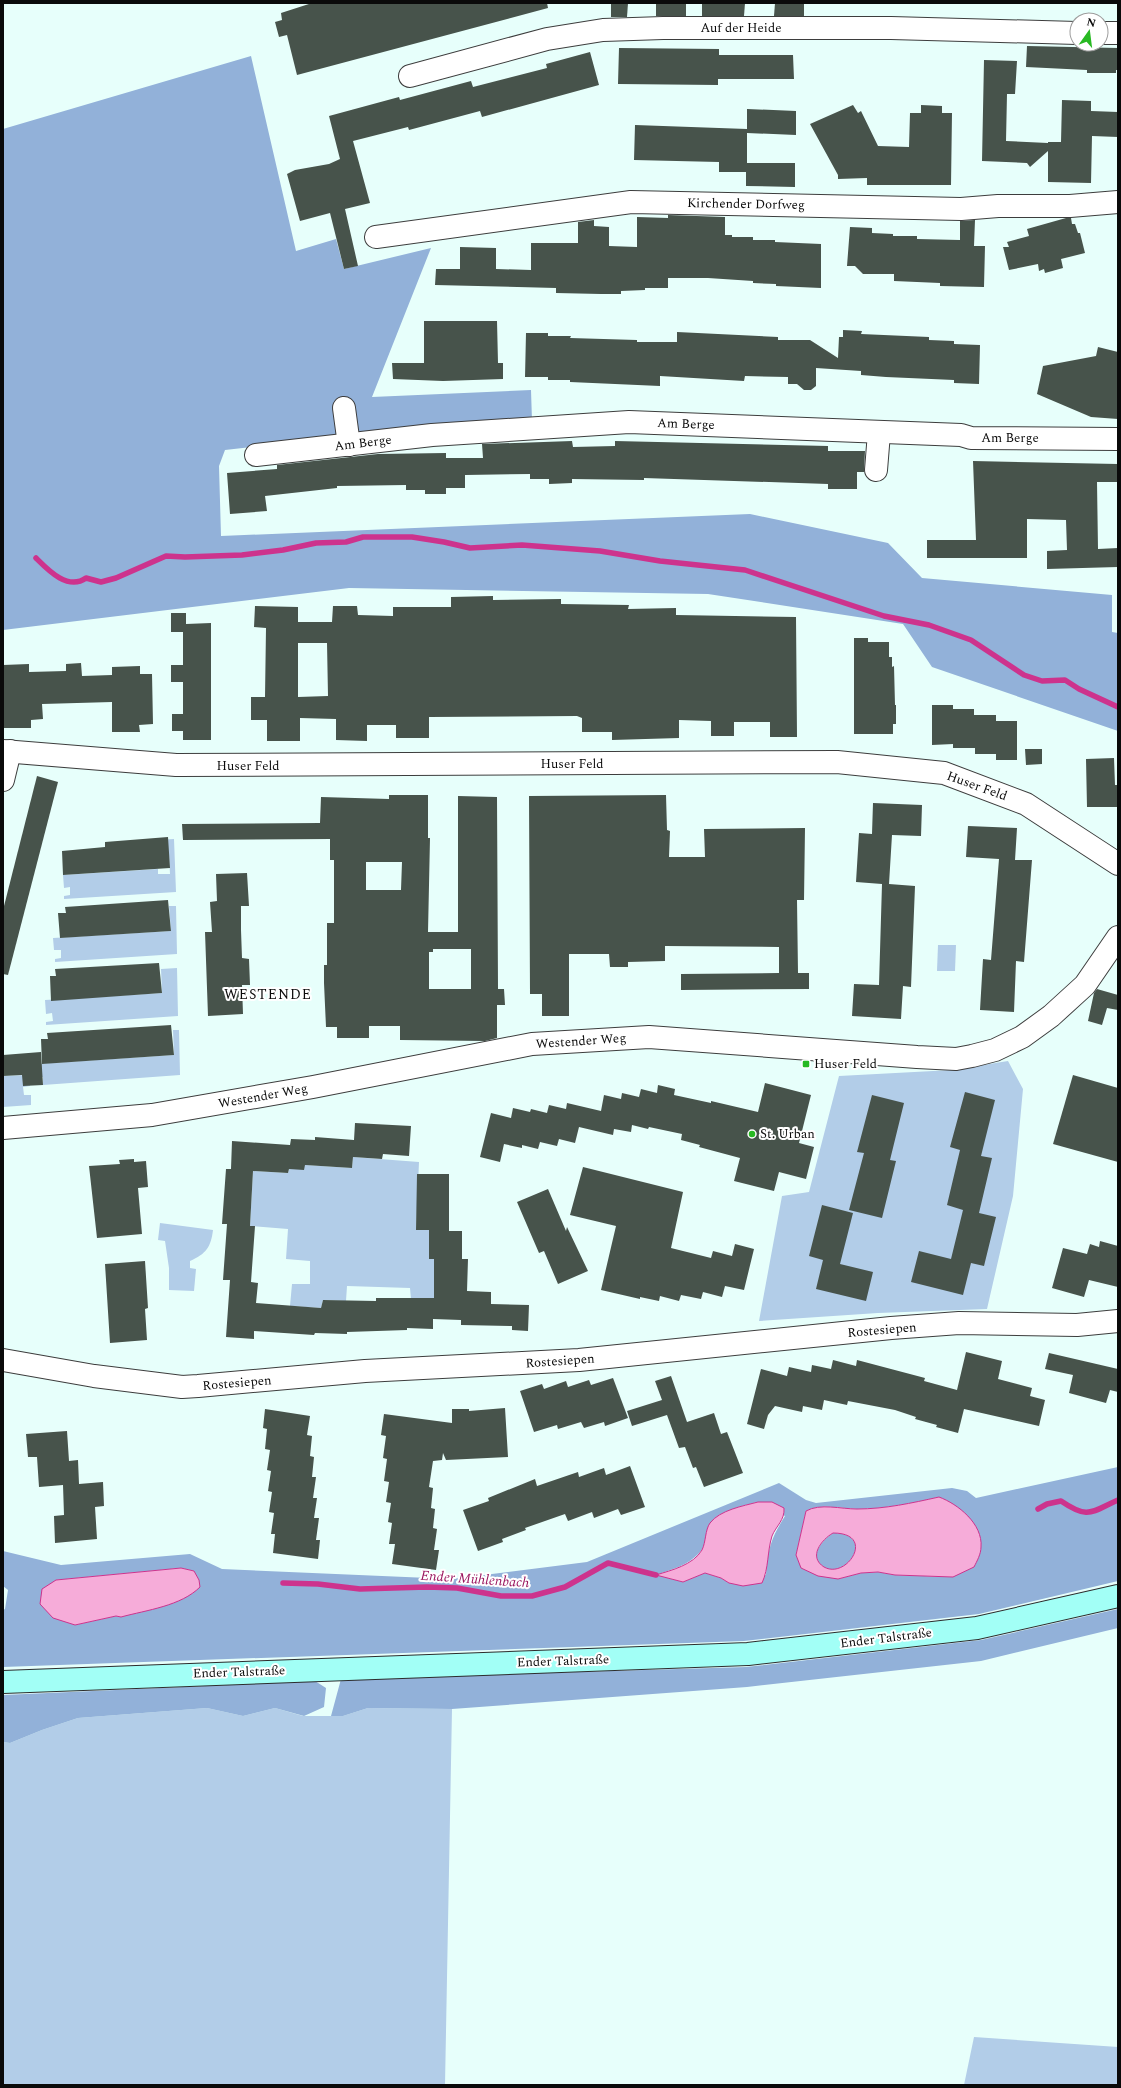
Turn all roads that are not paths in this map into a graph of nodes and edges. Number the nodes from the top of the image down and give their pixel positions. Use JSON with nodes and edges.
{"nodes":[{"id":1,"x":1069,"y":33,"type":"edge"},
{"id":2,"x":410,"y":76,"type":"dead end"},
{"id":3,"x":1118,"y":202,"type":"edge"},
{"id":4,"x":376,"y":238,"type":"dead end"},
{"id":5,"x":344,"y":408,"type":"dead end"},
{"id":6,"x":878,"y":433,"type":"junction"},
{"id":7,"x":1118,"y":439,"type":"edge"},
{"id":8,"x":349,"y":445,"type":"junction"},
{"id":9,"x":256,"y":456,"type":"dead end"},
{"id":10,"x":876,"y":470,"type":"dead end"},
{"id":11,"x":7,"y":751,"type":"edge"},
{"id":12,"x":3,"y":780,"type":"edge"},
{"id":13,"x":1118,"y":864,"type":"edge"},
{"id":14,"x":1118,"y":937,"type":"edge"},
{"id":15,"x":3,"y":1128,"type":"edge"},
{"id":16,"x":1118,"y":1321,"type":"edge"},
{"id":17,"x":3,"y":1360,"type":"edge"},
{"id":18,"x":1118,"y":1596,"type":"edge"},
{"id":19,"x":3,"y":1682,"type":"edge"}],
"edges":[{"from":1,"to":2,"type":"street","name":"Auf der Heide"},
{"from":3,"to":4,"type":"street","name":"Kirchender Dorfweg"},
{"from":5,"to":8,"type":"street"},
{"from":6,"to":7,"type":"street","name":"Am Berge"},
{"from":6,"to":8,"type":"street","name":"Am Berge"},
{"from":6,"to":10,"type":"street"},
{"from":8,"to":9,"type":"street","name":"Am Berge"},
{"from":11,"to":12,"type":"street"},
{"from":11,"to":13,"type":"street","name":"Huser Feld"},
{"from":14,"to":15,"type":"street","name":"Westender Weg"},
{"from":16,"to":17,"type":"street","name":"Rostesiepen"},
{"from":18,"to":19,"type":"main road","name":"Ender Talstraße"}]}
